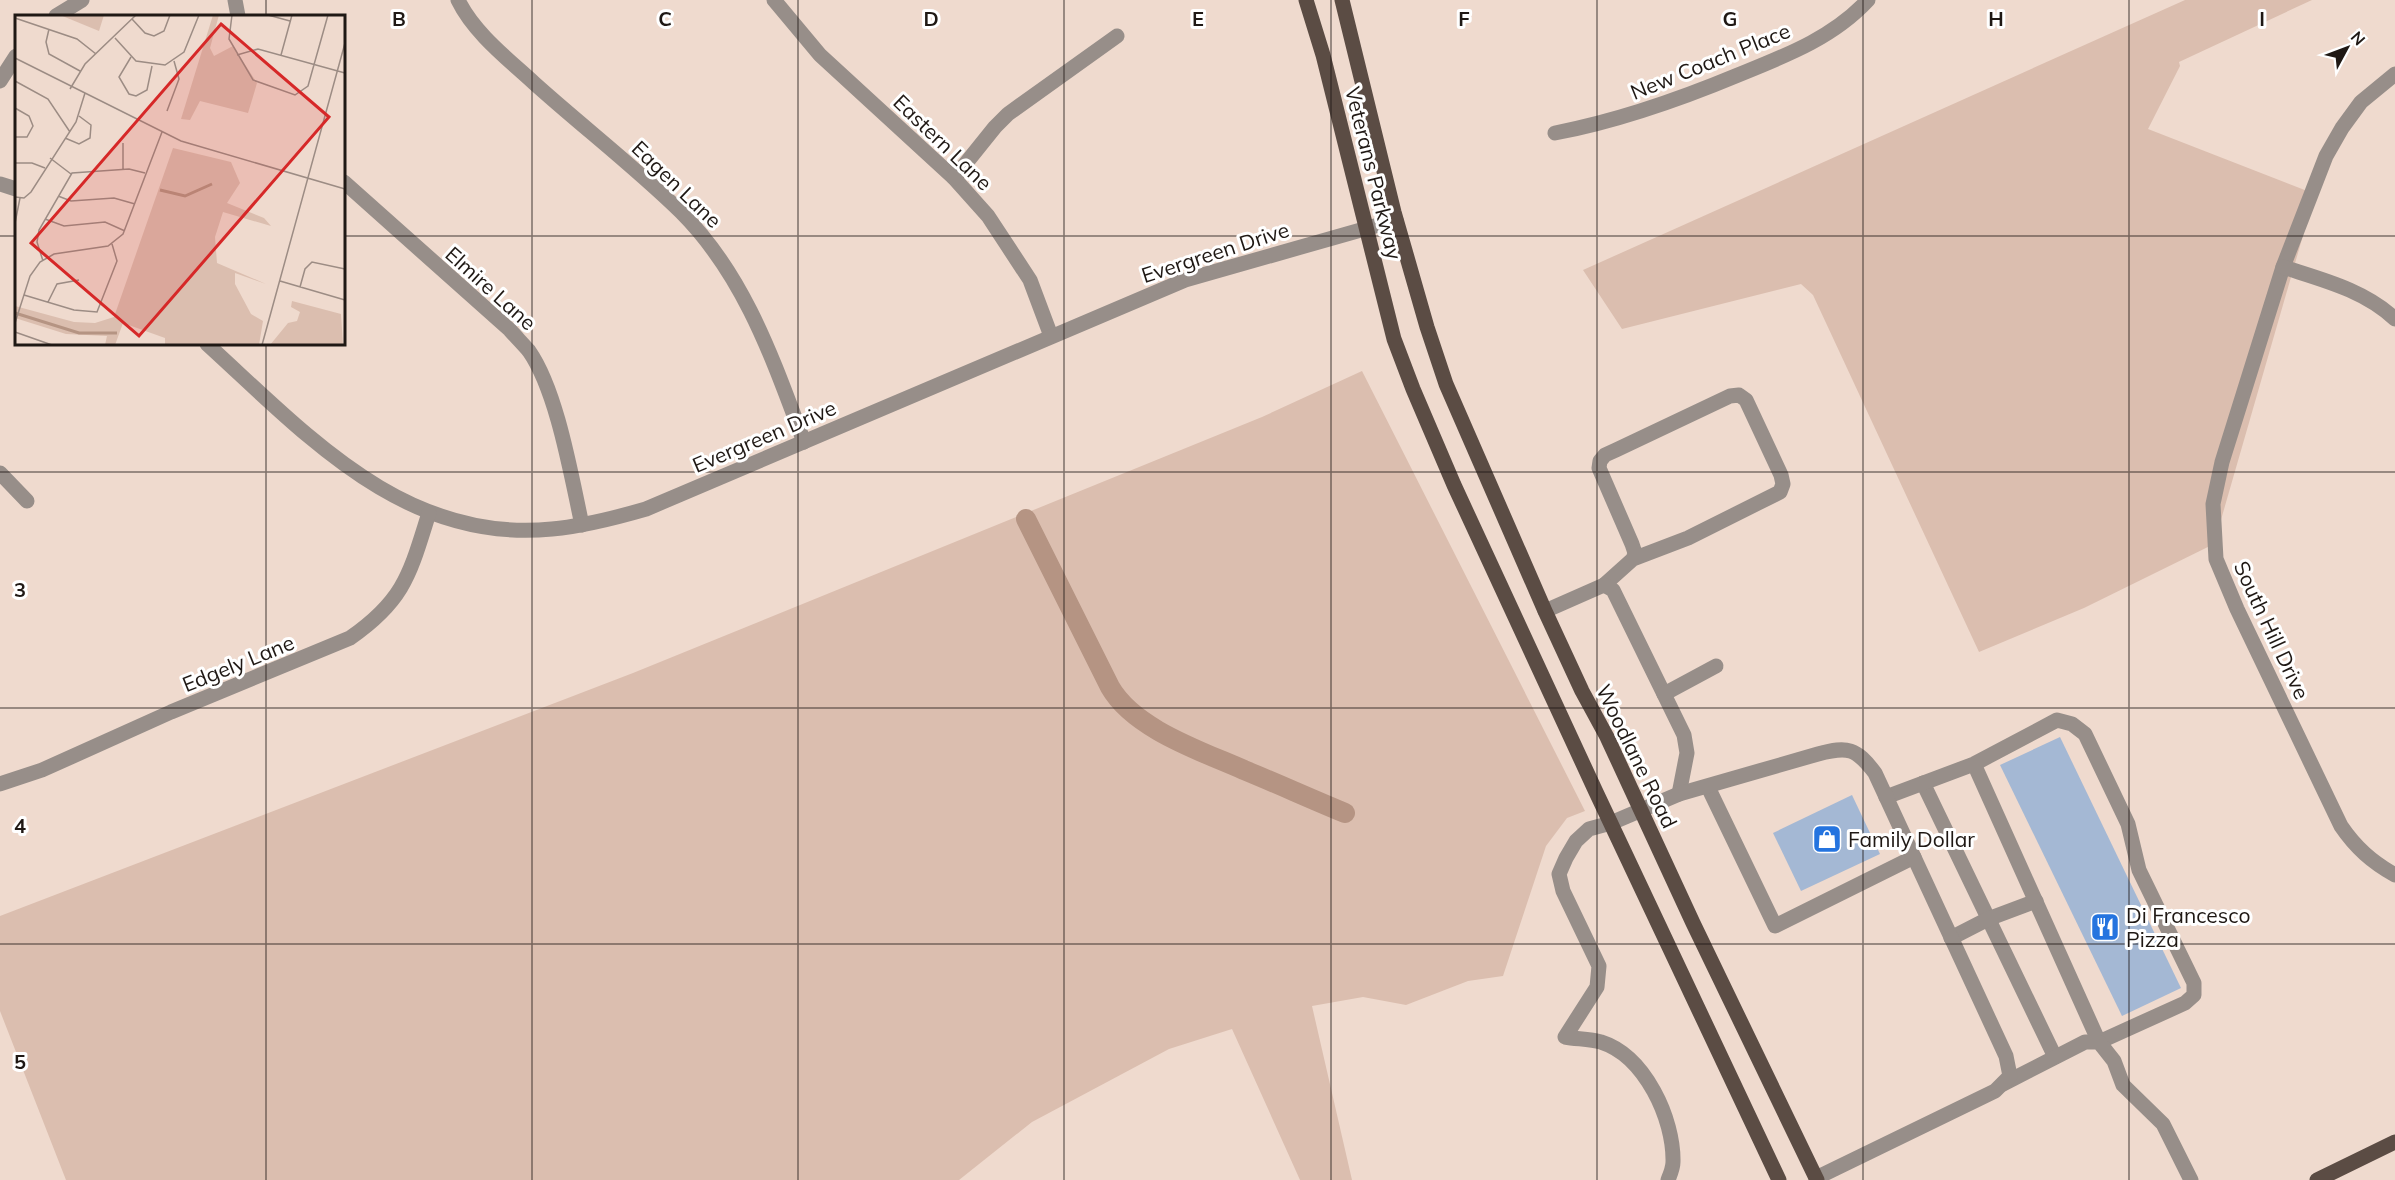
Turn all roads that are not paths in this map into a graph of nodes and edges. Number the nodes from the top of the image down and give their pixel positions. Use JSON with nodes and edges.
{"nodes":[{"id":1,"x":82,"y":0,"type":"edge"},
{"id":2,"x":235,"y":0,"type":"edge"},
{"id":3,"x":458,"y":0,"type":"edge"},
{"id":4,"x":774,"y":0,"type":"edge"},
{"id":5,"x":1306,"y":0,"type":"edge"},
{"id":6,"x":1342,"y":0,"type":"edge"},
{"id":7,"x":1868,"y":0,"type":"edge"},
{"id":8,"x":58,"y":15,"type":"edge"},
{"id":9,"x":238,"y":15,"type":"edge"},
{"id":10,"x":1117,"y":36,"type":"dead end"},
{"id":11,"x":15,"y":58,"type":"edge"},
{"id":12,"x":2395,"y":74,"type":"edge"},
{"id":13,"x":0,"y":81,"type":"edge"},
{"id":14,"x":1555,"y":133,"type":"dead end"},
{"id":15,"x":954,"y":178,"type":"junction"},
{"id":16,"x":345,"y":183,"type":"edge"},
{"id":17,"x":0,"y":184,"type":"edge"},
{"id":18,"x":15,"y":189,"type":"edge"},
{"id":19,"x":1396,"y":220,"type":"junction"},
{"id":20,"x":1368,"y":227,"type":"junction"},
{"id":21,"x":2283,"y":267,"type":"junction"},
{"id":22,"x":2395,"y":318,"type":"edge"},
{"id":23,"x":1051,"y":336,"type":"junction"},
{"id":24,"x":1433,"y":344,"type":"joint"},
{"id":25,"x":208,"y":345,"type":"edge"},
{"id":26,"x":804,"y":442,"type":"junction"},
{"id":27,"x":0,"y":473,"type":"edge"},
{"id":28,"x":27,"y":501,"type":"dead end"},
{"id":29,"x":429,"y":513,"type":"junction"},
{"id":30,"x":582,"y":525,"type":"junction"},
{"id":31,"x":1633,"y":559,"type":"junction"},
{"id":32,"x":1604,"y":585,"type":"junction"},
{"id":33,"x":1545,"y":611,"type":"junction"},
{"id":34,"x":1716,"y":666,"type":"dead end"},
{"id":35,"x":1664,"y":694,"type":"junction"},
{"id":36,"x":1974,"y":764,"type":"junction"},
{"id":37,"x":1923,"y":783,"type":"junction"},
{"id":38,"x":0,"y":784,"type":"edge"},
{"id":39,"x":1708,"y":787,"type":"junction"},
{"id":40,"x":1679,"y":794,"type":"junction"},
{"id":41,"x":1886,"y":797,"type":"junction"},
{"id":42,"x":1641,"y":809,"type":"junction"},
{"id":43,"x":1611,"y":823,"type":"junction"},
{"id":44,"x":1914,"y":858,"type":"junction"},
{"id":45,"x":2395,"y":875,"type":"edge"},
{"id":46,"x":2036,"y":901,"type":"junction"},
{"id":47,"x":1988,"y":920,"type":"junction"},
{"id":48,"x":1951,"y":938,"type":"junction"},
{"id":49,"x":2099,"y":1042,"type":"junction"},
{"id":50,"x":2055,"y":1057,"type":"junction"},
{"id":51,"x":2001,"y":1085,"type":"junction"},
{"id":52,"x":2395,"y":1142,"type":"edge"},
{"id":53,"x":1816,"y":1179,"type":"edge"},
{"id":54,"x":1668,"y":1180,"type":"edge"},
{"id":55,"x":1779,"y":1180,"type":"edge"},
{"id":56,"x":2191,"y":1180,"type":"edge"},
{"id":57,"x":2317,"y":1180,"type":"edge"}],
"edges":[{"from":1,"to":8,"type":"street"},
{"from":2,"to":9,"type":"street"},
{"from":3,"to":26,"type":"street","name":"Eagen Lane"},
{"from":4,"to":15,"type":"street","name":"Eastern Lane"},
{"from":5,"to":20,"type":"main road","name":"Veterans Parkway"},
{"from":6,"to":19,"type":"main road","name":"Veterans Parkway"},
{"from":7,"to":14,"type":"street","name":"New Coach Place"},
{"from":10,"to":15,"type":"street"},
{"from":11,"to":13,"type":"street"},
{"from":12,"to":21,"type":"street","name":"South Hill Drive"},
{"from":15,"to":23,"type":"street","name":"Eastern Lane"},
{"from":16,"to":30,"type":"street","name":"Elmire Lane"},
{"from":17,"to":18,"type":"street"},
{"from":19,"to":20,"type":"street","name":"Evergreen Drive"},
{"from":19,"to":24,"type":"main road","name":"Veterans Parkway"},
{"from":20,"to":23,"type":"street","name":"Evergreen Drive"},
{"from":20,"to":43,"type":"main road","name":"Veterans Parkway"},
{"from":21,"to":22,"type":"street"},
{"from":21,"to":45,"type":"street","name":"South Hill Drive"},
{"from":23,"to":26,"type":"street","name":"Evergreen Drive"},
{"from":24,"to":33,"type":"main road","name":"Woodlane Road"},
{"from":25,"to":29,"type":"street","name":"Evergreen Drive"},
{"from":26,"to":30,"type":"street","name":"Evergreen Drive"},
{"from":27,"to":28,"type":"street"},
{"from":29,"to":30,"type":"street","name":"Evergreen Drive"},
{"from":29,"to":38,"type":"street","name":"Edgely Lane"},
{"from":31,"to":31,"type":"street"},
{"from":31,"to":32,"type":"street"},
{"from":32,"to":33,"type":"street"},
{"from":32,"to":35,"type":"street"},
{"from":33,"to":42,"type":"main road","name":"Woodlane Road"},
{"from":34,"to":35,"type":"street"},
{"from":35,"to":40,"type":"street"},
{"from":36,"to":37,"type":"street"},
{"from":36,"to":46,"type":"street"},
{"from":36,"to":49,"type":"street"},
{"from":37,"to":41,"type":"street"},
{"from":37,"to":47,"type":"street"},
{"from":39,"to":40,"type":"street"},
{"from":39,"to":41,"type":"street"},
{"from":39,"to":44,"type":"street"},
{"from":40,"to":42,"type":"street"},
{"from":41,"to":44,"type":"street"},
{"from":42,"to":43,"type":"street"},
{"from":42,"to":53,"type":"main road","name":"Woodlane Road"},
{"from":43,"to":54,"type":"street"},
{"from":43,"to":55,"type":"main road"},
{"from":44,"to":48,"type":"street"},
{"from":46,"to":47,"type":"street"},
{"from":46,"to":49,"type":"street"},
{"from":47,"to":48,"type":"street"},
{"from":47,"to":50,"type":"street"},
{"from":48,"to":51,"type":"street"},
{"from":49,"to":50,"type":"street"},
{"from":49,"to":56,"type":"street"},
{"from":50,"to":51,"type":"street"},
{"from":51,"to":53,"type":"street"},
{"from":52,"to":57,"type":"main road"}]}
